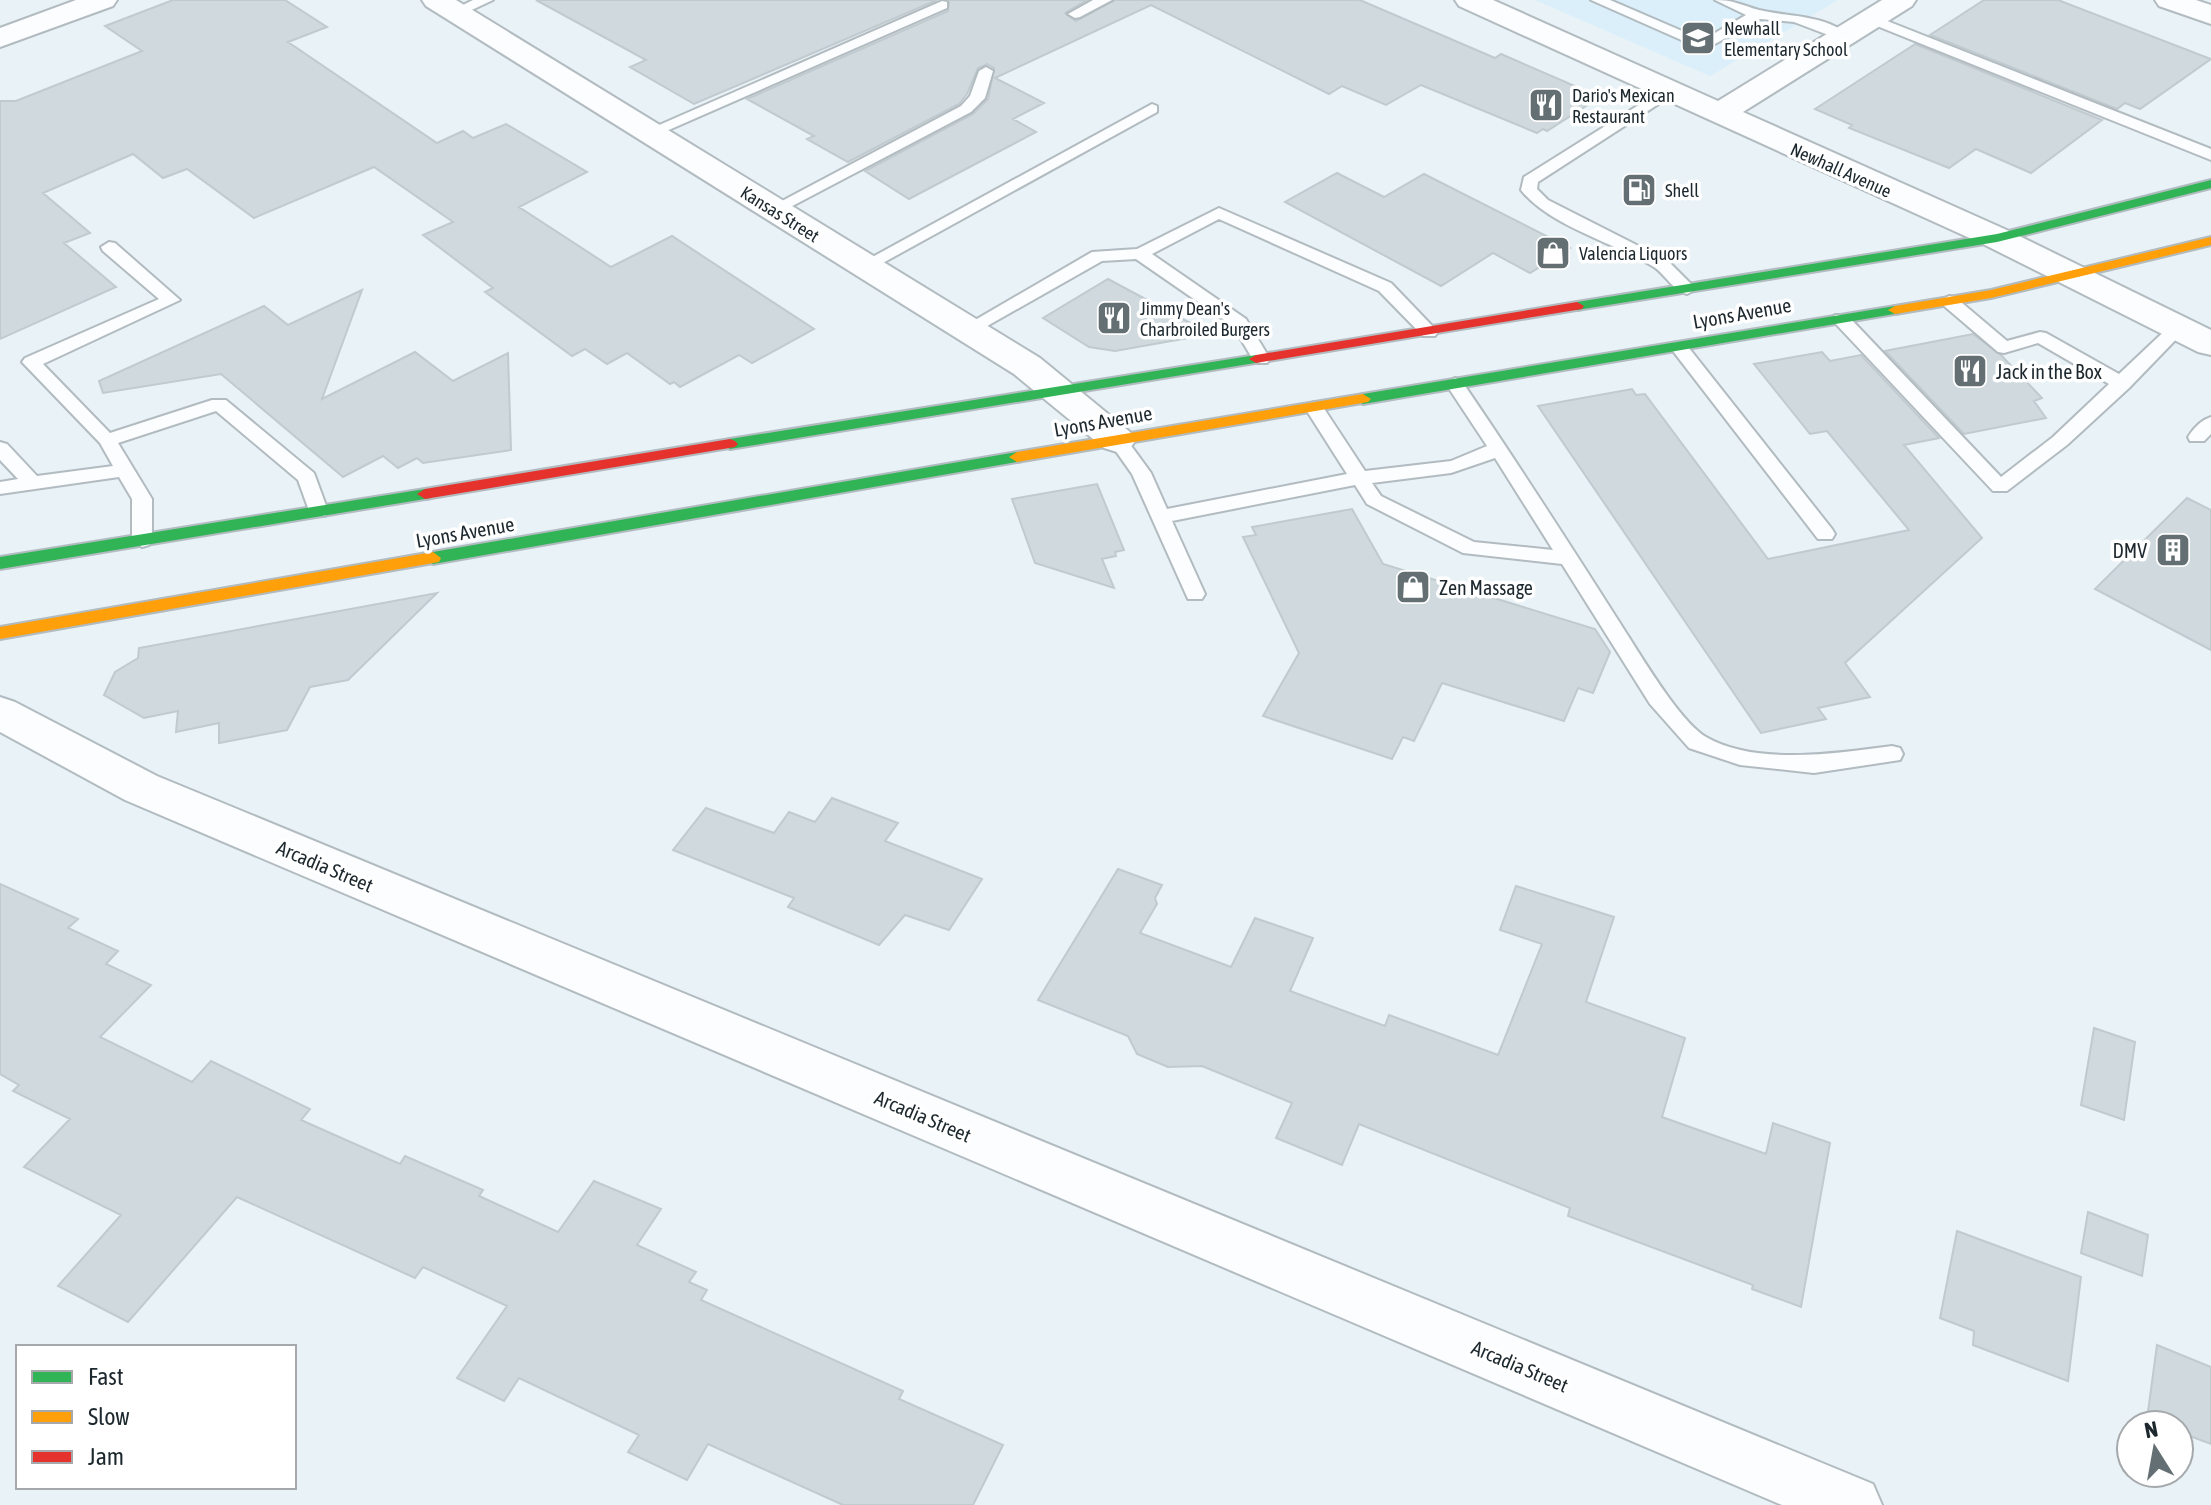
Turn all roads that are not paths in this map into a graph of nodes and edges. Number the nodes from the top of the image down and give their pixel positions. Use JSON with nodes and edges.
{"nodes":[{"id":1,"x":103,"y":0,"type":"edge"},
{"id":2,"x":486,"y":0,"type":"edge"},
{"id":3,"x":1105,"y":0,"type":"edge"},
{"id":4,"x":1469,"y":0,"type":"edge"},
{"id":5,"x":1598,"y":0,"type":"edge"},
{"id":6,"x":1722,"y":0,"type":"edge"},
{"id":7,"x":1902,"y":0,"type":"edge"},
{"id":8,"x":2169,"y":0,"type":"edge"},
{"id":9,"x":942,"y":5,"type":"dead end"},
{"id":10,"x":446,"y":6,"type":"edge"},
{"id":11,"x":1075,"y":14,"type":"dead end"},
{"id":12,"x":1757,"y":14,"type":"junction"},
{"id":13,"x":2211,"y":15,"type":"edge"},
{"id":14,"x":1872,"y":19,"type":"junction"},
{"id":15,"x":1844,"y":37,"type":"junction"},
{"id":16,"x":0,"y":38,"type":"edge"},
{"id":17,"x":986,"y":71,"type":"dead end"},
{"id":18,"x":1669,"y":91,"type":"junction"},
{"id":19,"x":1152,"y":109,"type":"dead end"},
{"id":20,"x":1718,"y":114,"type":"junction"},
{"id":21,"x":649,"y":133,"type":"junction"},
{"id":22,"x":2211,"y":155,"type":"edge"},
{"id":23,"x":2211,"y":184,"type":"edge"},
{"id":24,"x":773,"y":210,"type":"junction"},
{"id":25,"x":1997,"y":238,"type":"junction"},
{"id":26,"x":2211,"y":241,"type":"edge"},
{"id":27,"x":109,"y":247,"type":"dead end"},
{"id":28,"x":1140,"y":254,"type":"junction"},
{"id":29,"x":864,"y":266,"type":"junction"},
{"id":30,"x":2070,"y":276,"type":"junction"},
{"id":31,"x":1687,"y":289,"type":"junction"},
{"id":32,"x":1949,"y":301,"type":"junction"},
{"id":33,"x":1841,"y":319,"type":"junction"},
{"id":34,"x":2178,"y":328,"type":"junction"},
{"id":35,"x":967,"y":330,"type":"junction"},
{"id":36,"x":1429,"y":332,"type":"junction"},
{"id":37,"x":2211,"y":344,"type":"edge"},
{"id":38,"x":1679,"y":347,"type":"junction"},
{"id":39,"x":1261,"y":359,"type":"junction"},
{"id":40,"x":1455,"y":384,"type":"junction"},
{"id":41,"x":2123,"y":384,"type":"junction"},
{"id":42,"x":1058,"y":391,"type":"junction"},
{"id":43,"x":1314,"y":408,"type":"junction"},
{"id":44,"x":107,"y":440,"type":"junction"},
{"id":45,"x":1117,"y":440,"type":"junction"},
{"id":46,"x":0,"y":448,"type":"edge"},
{"id":47,"x":1498,"y":448,"type":"junction"},
{"id":48,"x":125,"y":470,"type":"junction"},
{"id":49,"x":1360,"y":478,"type":"junction"},
{"id":50,"x":32,"y":483,"type":"junction"},
{"id":51,"x":0,"y":488,"type":"edge"},
{"id":52,"x":318,"y":511,"type":"junction"},
{"id":53,"x":1160,"y":517,"type":"junction"},
{"id":54,"x":1825,"y":534,"type":"dead end"},
{"id":55,"x":142,"y":540,"type":"junction"},
{"id":56,"x":1567,"y":558,"type":"junction"},
{"id":57,"x":0,"y":563,"type":"edge"},
{"id":58,"x":1195,"y":594,"type":"dead end"},
{"id":59,"x":0,"y":633,"type":"edge"},
{"id":60,"x":0,"y":713,"type":"edge"},
{"id":61,"x":1892,"y":754,"type":"dead end"},
{"id":62,"x":1852,"y":1505,"type":"edge"}],
"edges":[{"from":1,"to":16,"type":"street"},
{"from":2,"to":10,"type":"lane"},
{"from":3,"to":11,"type":"lane"},
{"from":4,"to":18,"type":"street","name":"Newhall Avenue"},
{"from":5,"to":12,"type":"lane"},
{"from":6,"to":12,"type":"lane"},
{"from":7,"to":14,"type":"street"},
{"from":8,"to":13,"type":"street"},
{"from":9,"to":21,"type":"lane"},
{"from":10,"to":21,"type":"street","name":"Kansas Street"},
{"from":12,"to":15,"type":"lane"},
{"from":14,"to":15,"type":"street"},
{"from":14,"to":22,"type":"lane"},
{"from":15,"to":20,"type":"street"},
{"from":17,"to":24,"type":"lane"},
{"from":18,"to":20,"type":"street","name":"Newhall Avenue"},
{"from":18,"to":31,"type":"lane"},
{"from":19,"to":29,"type":"lane"},
{"from":20,"to":25,"type":"street","name":"Newhall Avenue"},
{"from":21,"to":24,"type":"street","name":"Kansas Street"},
{"from":23,"to":25,"type":"main road","name":"Lyons Avenue"},
{"from":24,"to":29,"type":"street","name":"Kansas Street"},
{"from":25,"to":30,"type":"street","name":"Newhall Avenue"},
{"from":25,"to":31,"type":"main road","name":"Lyons Avenue"},
{"from":26,"to":30,"type":"main road","name":"Lyons Avenue"},
{"from":27,"to":44,"type":"lane"},
{"from":28,"to":35,"type":"lane"},
{"from":28,"to":36,"type":"lane"},
{"from":28,"to":39,"type":"lane"},
{"from":29,"to":35,"type":"street","name":"Kansas Street"},
{"from":30,"to":32,"type":"main road","name":"Lyons Avenue"},
{"from":30,"to":34,"type":"street","name":"Newhall Avenue"},
{"from":31,"to":36,"type":"main road","name":"Lyons Avenue"},
{"from":32,"to":33,"type":"main road","name":"Lyons Avenue"},
{"from":32,"to":41,"type":"lane"},
{"from":33,"to":38,"type":"main road","name":"Lyons Avenue"},
{"from":33,"to":41,"type":"lane"},
{"from":34,"to":37,"type":"street","name":"Newhall Avenue"},
{"from":34,"to":41,"type":"lane"},
{"from":35,"to":42,"type":"street","name":"Kansas Street"},
{"from":36,"to":39,"type":"main road","name":"Lyons Avenue"},
{"from":38,"to":40,"type":"main road","name":"Lyons Avenue"},
{"from":38,"to":54,"type":"lane"},
{"from":39,"to":42,"type":"main road","name":"Lyons Avenue"},
{"from":40,"to":43,"type":"main road","name":"Lyons Avenue"},
{"from":40,"to":47,"type":"lane"},
{"from":42,"to":45,"type":"street","name":"Kansas Street"},
{"from":42,"to":52,"type":"main road","name":"Lyons Avenue"},
{"from":43,"to":45,"type":"main road","name":"Lyons Avenue"},
{"from":43,"to":49,"type":"lane"},
{"from":44,"to":48,"type":"lane"},
{"from":44,"to":52,"type":"lane"},
{"from":45,"to":53,"type":"lane"},
{"from":45,"to":59,"type":"main road","name":"Lyons Avenue"},
{"from":46,"to":50,"type":"lane"},
{"from":47,"to":49,"type":"lane"},
{"from":47,"to":56,"type":"lane"},
{"from":48,"to":50,"type":"lane"},
{"from":48,"to":55,"type":"lane"},
{"from":49,"to":53,"type":"lane"},
{"from":49,"to":56,"type":"lane"},
{"from":50,"to":51,"type":"lane"},
{"from":52,"to":55,"type":"main road","name":"Lyons Avenue"},
{"from":53,"to":58,"type":"lane"},
{"from":55,"to":57,"type":"main road","name":"Lyons Avenue"},
{"from":56,"to":61,"type":"lane"},
{"from":60,"to":62,"type":"street","name":"Arcadia Street"}]}
